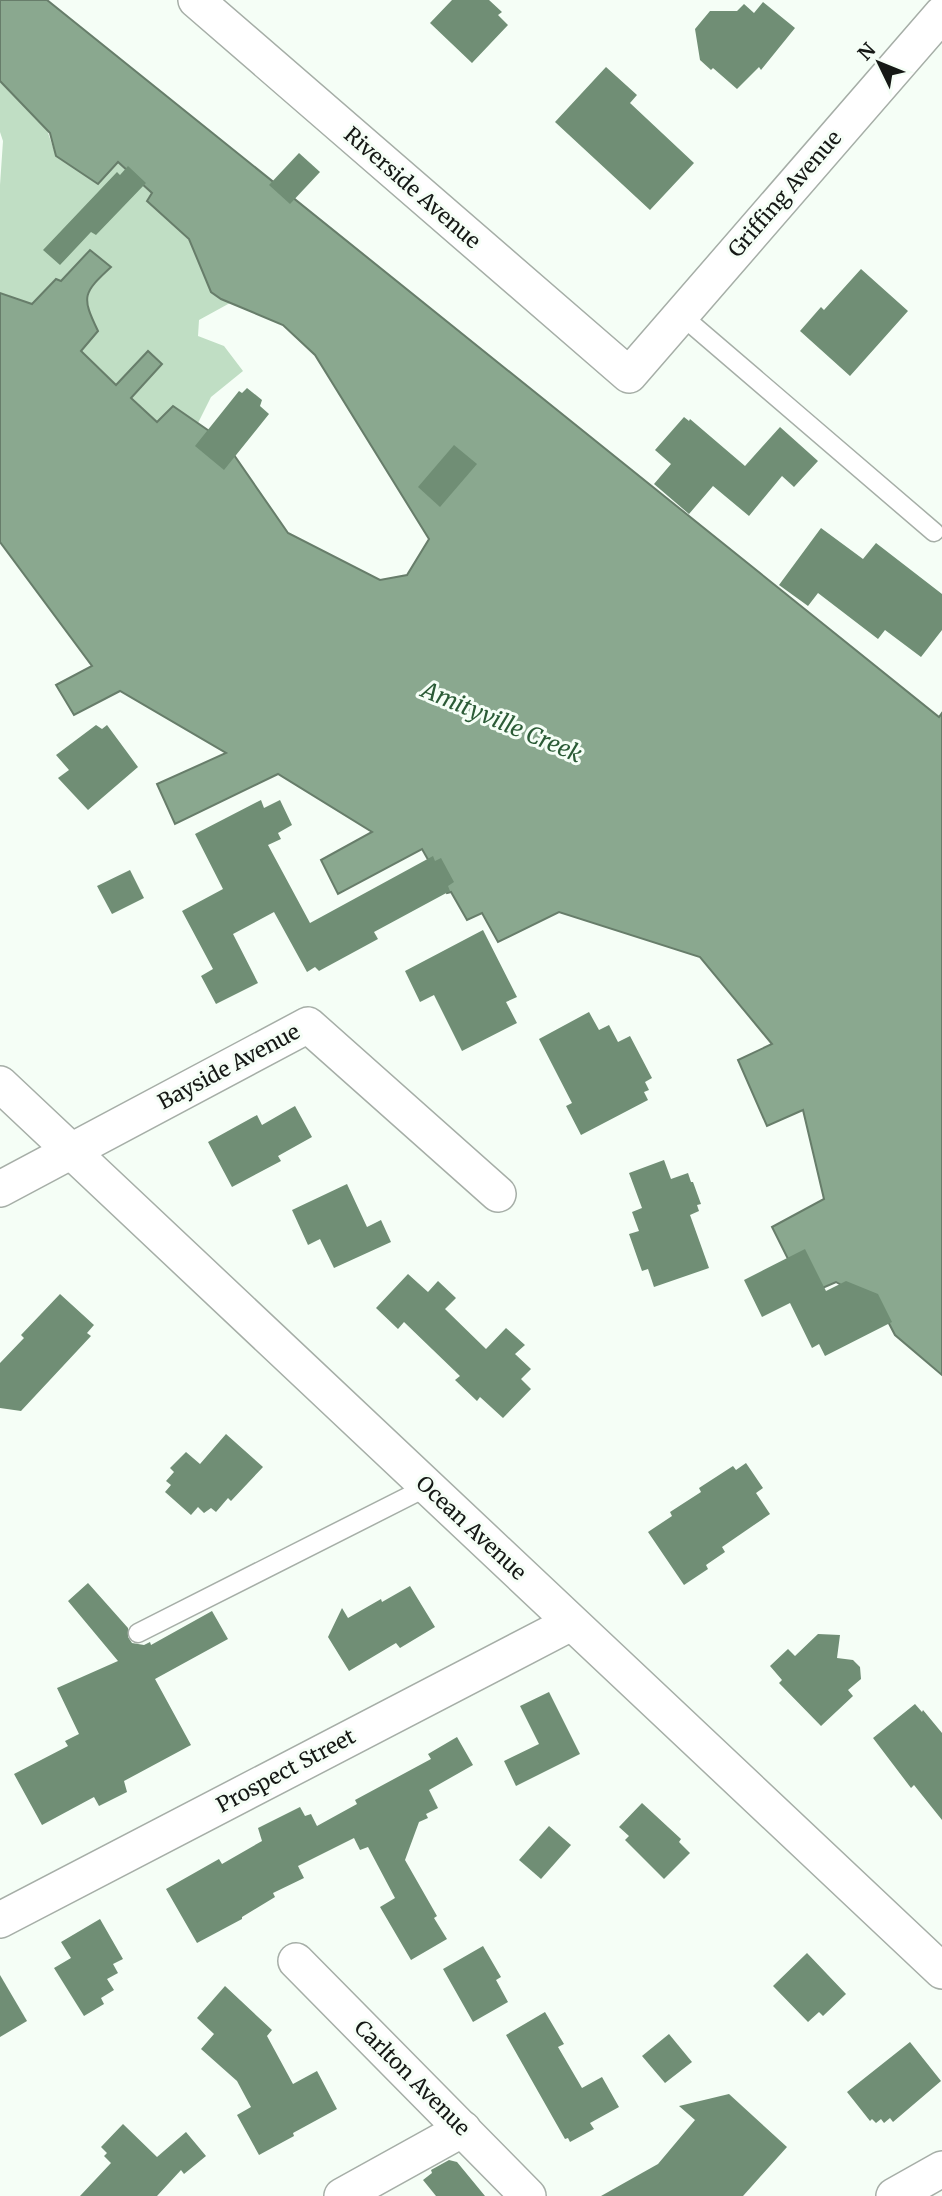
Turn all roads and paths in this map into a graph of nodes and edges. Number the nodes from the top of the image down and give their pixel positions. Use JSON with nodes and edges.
{"nodes":[{"id":1,"x":196,"y":0,"type":"edge"},
{"id":2,"x":942,"y":14,"type":"edge"},
{"id":3,"x":681,"y":315,"type":"junction"},
{"id":4,"x":629,"y":375,"type":"joint"},
{"id":5,"x":934,"y":532,"type":"dead end"},
{"id":6,"x":0,"y":1084,"type":"edge"},
{"id":7,"x":72,"y":1152,"type":"junction"},
{"id":8,"x":0,"y":1189,"type":"edge"},
{"id":9,"x":498,"y":1194,"type":"dead end"},
{"id":10,"x":427,"y":1487,"type":"junction"},
{"id":11,"x":571,"y":1622,"type":"junction"},
{"id":12,"x":138,"y":1633,"type":"dead end"},
{"id":13,"x":0,"y":1920,"type":"edge"},
{"id":14,"x":296,"y":1961,"type":"dead end"},
{"id":15,"x":942,"y":1971,"type":"edge"},
{"id":16,"x":463,"y":2129,"type":"junction"},
{"id":17,"x":942,"y":2169,"type":"edge"},
{"id":18,"x":342,"y":2196,"type":"edge"},
{"id":19,"x":528,"y":2196,"type":"edge"},
{"id":20,"x":894,"y":2196,"type":"edge"}],
"edges":[{"from":1,"to":4,"type":"street","name":"Riverside Avenue"},
{"from":2,"to":3,"type":"street","name":"Griffing Avenue"},
{"from":3,"to":4,"type":"street","name":"Griffing Avenue"},
{"from":3,"to":5,"type":"lane"},
{"from":6,"to":7,"type":"street","name":"Ocean Avenue"},
{"from":7,"to":8,"type":"street","name":"Bayside Avenue"},
{"from":7,"to":9,"type":"street","name":"Bayside Avenue"},
{"from":7,"to":10,"type":"street","name":"Ocean Avenue"},
{"from":10,"to":11,"type":"street","name":"Ocean Avenue"},
{"from":10,"to":12,"type":"lane"},
{"from":11,"to":13,"type":"street","name":"Prospect Street"},
{"from":11,"to":15,"type":"street","name":"Ocean Avenue"},
{"from":14,"to":16,"type":"street","name":"Carlton Avenue"},
{"from":16,"to":18,"type":"street"},
{"from":16,"to":19,"type":"street","name":"Carlton Avenue"},
{"from":17,"to":20,"type":"street"}]}
